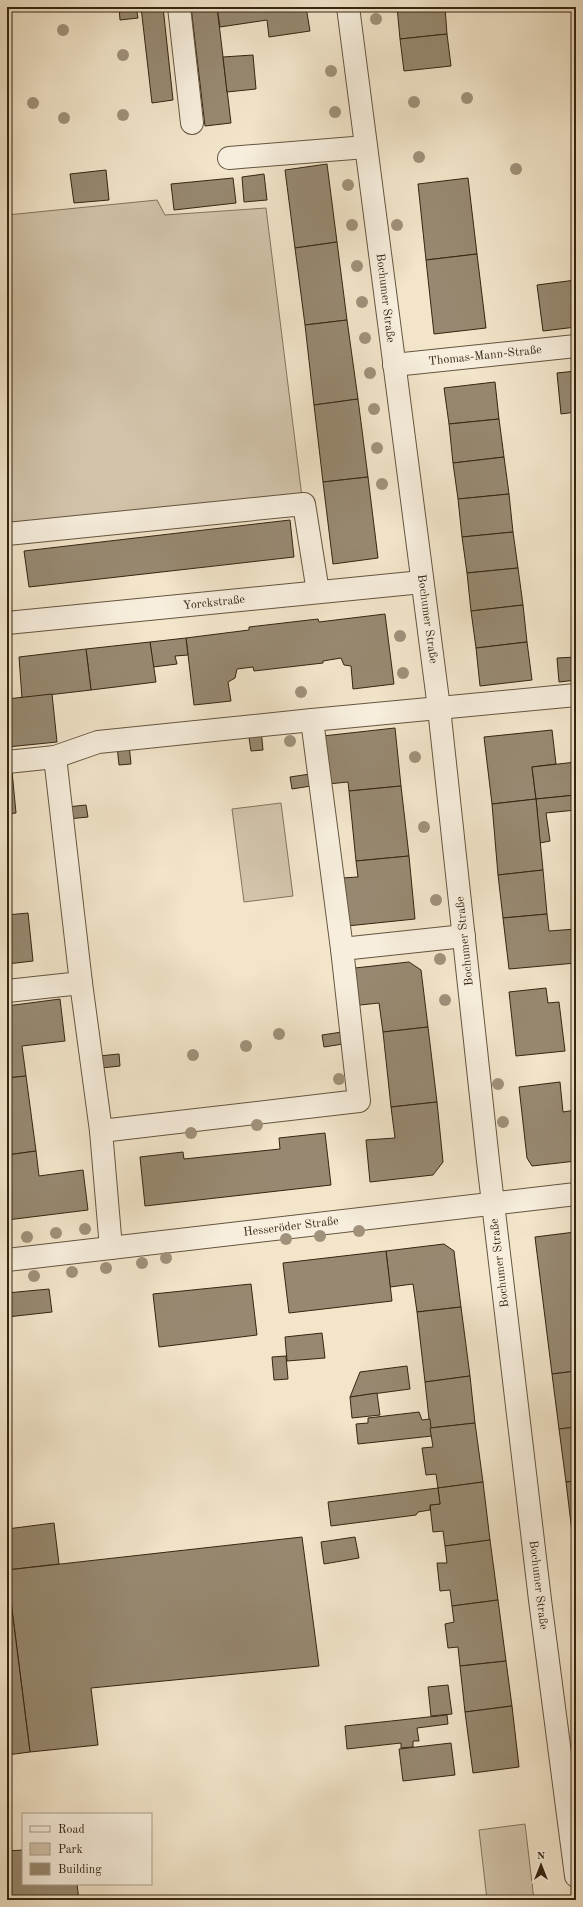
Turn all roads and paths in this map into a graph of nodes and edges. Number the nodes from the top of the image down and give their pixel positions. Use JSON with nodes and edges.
{"nodes":[{"id":1,"x":179,"y":7,"type":"edge"},
{"id":2,"x":348,"y":7,"type":"edge"},
{"id":3,"x":192,"y":122,"type":"dead end"},
{"id":4,"x":366,"y":147,"type":"junction"},
{"id":5,"x":229,"y":158,"type":"dead end"},
{"id":6,"x":576,"y":346,"type":"edge"},
{"id":7,"x":394,"y":365,"type":"junction"},
{"id":8,"x":7,"y":534,"type":"edge"},
{"id":9,"x":422,"y":582,"type":"junction"},
{"id":10,"x":318,"y":592,"type":"junction"},
{"id":11,"x":7,"y":620,"type":"edge"},
{"id":12,"x":576,"y":695,"type":"edge"},
{"id":13,"x":438,"y":708,"type":"junction"},
{"id":14,"x":312,"y":720,"type":"junction"},
{"id":15,"x":55,"y":757,"type":"junction"},
{"id":16,"x":7,"y":762,"type":"edge"},
{"id":17,"x":464,"y":936,"type":"junction"},
{"id":18,"x":342,"y":949,"type":"junction"},
{"id":19,"x":81,"y":983,"type":"junction"},
{"id":20,"x":7,"y":991,"type":"edge"},
{"id":21,"x":101,"y":1131,"type":"junction"},
{"id":22,"x":576,"y":1194,"type":"edge"},
{"id":23,"x":493,"y":1202,"type":"junction"},
{"id":24,"x":111,"y":1248,"type":"junction"},
{"id":25,"x":7,"y":1260,"type":"edge"},
{"id":26,"x":571,"y":1794,"type":"edge"},
{"id":27,"x":576,"y":1876,"type":"edge"}],
"edges":[{"from":1,"to":3,"type":"street"},
{"from":2,"to":4,"type":"street","name":"Bochumer Straße"},
{"from":4,"to":5,"type":"street"},
{"from":4,"to":7,"type":"street","name":"Bochumer Straße"},
{"from":6,"to":7,"type":"street","name":"Thomas-Mann-Straße"},
{"from":7,"to":9,"type":"street","name":"Bochumer Straße"},
{"from":8,"to":10,"type":"street"},
{"from":9,"to":10,"type":"street","name":"Yorckstraße"},
{"from":9,"to":13,"type":"street","name":"Bochumer Straße"},
{"from":10,"to":11,"type":"street","name":"Yorckstraße"},
{"from":12,"to":13,"type":"street"},
{"from":13,"to":14,"type":"street"},
{"from":13,"to":17,"type":"street","name":"Bochumer Straße"},
{"from":14,"to":15,"type":"street"},
{"from":14,"to":18,"type":"street"},
{"from":15,"to":16,"type":"street"},
{"from":15,"to":19,"type":"street"},
{"from":17,"to":18,"type":"street"},
{"from":17,"to":23,"type":"street","name":"Bochumer Straße"},
{"from":18,"to":21,"type":"street"},
{"from":19,"to":20,"type":"street"},
{"from":19,"to":21,"type":"street"},
{"from":21,"to":24,"type":"street"},
{"from":22,"to":23,"type":"street","name":"Hesseröder Straße"},
{"from":23,"to":24,"type":"street","name":"Hesseröder Straße"},
{"from":23,"to":26,"type":"street","name":"Bochumer Straße"},
{"from":24,"to":25,"type":"street","name":"Hesseröder Straße"},
{"from":26,"to":27,"type":"street","name":"Bochumer Straße"}]}
